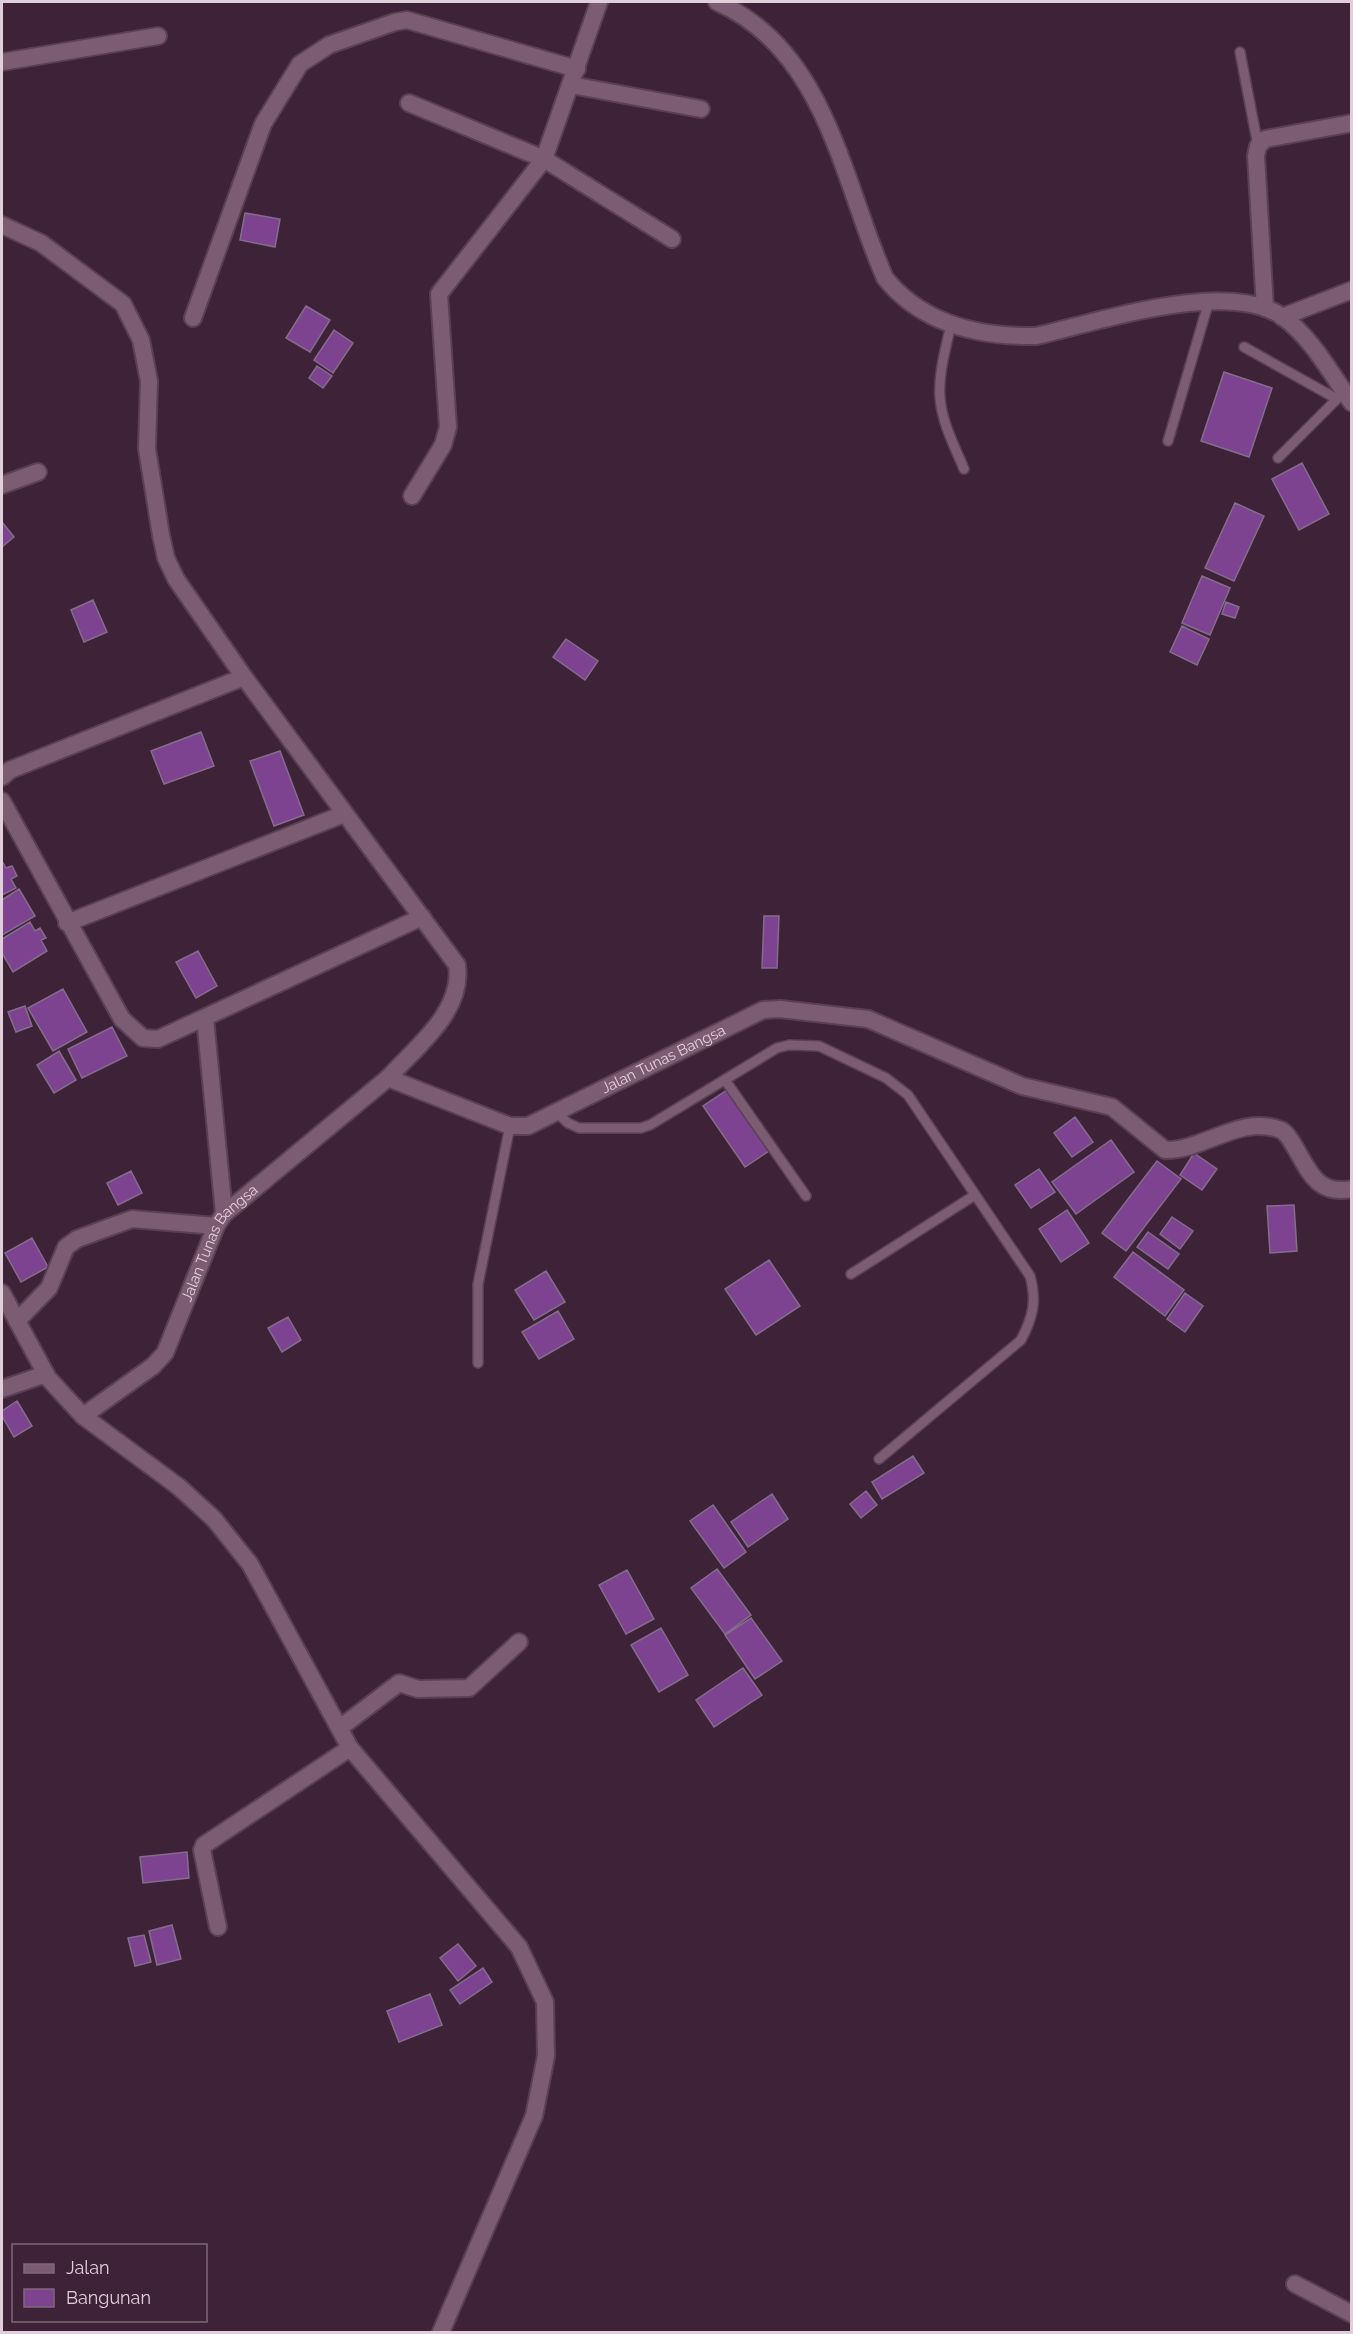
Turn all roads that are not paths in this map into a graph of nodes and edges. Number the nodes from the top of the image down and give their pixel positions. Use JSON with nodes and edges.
{"nodes":[{"id":1,"x":599,"y":2,"type":"edge"},
{"id":2,"x":717,"y":2,"type":"edge"},
{"id":3,"x":158,"y":36,"type":"dead end"},
{"id":4,"x":1240,"y":52,"type":"dead end"},
{"id":5,"x":2,"y":63,"type":"edge"},
{"id":6,"x":574,"y":77,"type":"junction"},
{"id":7,"x":409,"y":103,"type":"dead end"},
{"id":8,"x":701,"y":109,"type":"dead end"},
{"id":9,"x":1352,"y":123,"type":"edge"},
{"id":10,"x":1258,"y":146,"type":"junction"},
{"id":11,"x":544,"y":159,"type":"junction"},
{"id":12,"x":2,"y":225,"type":"edge"},
{"id":13,"x":672,"y":239,"type":"dead end"},
{"id":14,"x":1352,"y":290,"type":"edge"},
{"id":15,"x":1209,"y":301,"type":"junction"},
{"id":16,"x":1265,"y":308,"type":"junction"},
{"id":17,"x":1282,"y":317,"type":"junction"},
{"id":18,"x":193,"y":318,"type":"dead end"},
{"id":19,"x":951,"y":324,"type":"junction"},
{"id":20,"x":1244,"y":347,"type":"dead end"},
{"id":21,"x":1344,"y":398,"type":"edge"},
{"id":22,"x":1168,"y":441,"type":"dead end"},
{"id":23,"x":1278,"y":458,"type":"dead end"},
{"id":24,"x":964,"y":470,"type":"dead end"},
{"id":25,"x":38,"y":472,"type":"dead end"},
{"id":26,"x":2,"y":486,"type":"edge"},
{"id":27,"x":412,"y":496,"type":"dead end"},
{"id":28,"x":244,"y":677,"type":"junction"},
{"id":29,"x":2,"y":777,"type":"edge"},
{"id":30,"x":2,"y":801,"type":"edge"},
{"id":31,"x":344,"y":814,"type":"junction"},
{"id":32,"x":422,"y":917,"type":"junction"},
{"id":33,"x":67,"y":923,"type":"junction"},
{"id":34,"x":206,"y":1018,"type":"junction"},
{"id":35,"x":388,"y":1078,"type":"junction"},
{"id":36,"x":725,"y":1080,"type":"junction"},
{"id":37,"x":557,"y":1113,"type":"junction"},
{"id":38,"x":510,"y":1126,"type":"junction"},
{"id":39,"x":1352,"y":1189,"type":"edge"},
{"id":40,"x":975,"y":1195,"type":"junction"},
{"id":41,"x":806,"y":1196,"type":"dead end"},
{"id":42,"x":220,"y":1220,"type":"junction"},
{"id":43,"x":851,"y":1274,"type":"dead end"},
{"id":44,"x":2,"y":1293,"type":"edge"},
{"id":45,"x":17,"y":1321,"type":"junction"},
{"id":46,"x":478,"y":1363,"type":"dead end"},
{"id":47,"x":46,"y":1374,"type":"junction"},
{"id":48,"x":2,"y":1389,"type":"edge"},
{"id":49,"x":83,"y":1416,"type":"junction"},
{"id":50,"x":879,"y":1459,"type":"dead end"},
{"id":51,"x":519,"y":1642,"type":"dead end"},
{"id":52,"x":341,"y":1727,"type":"junction"},
{"id":53,"x":350,"y":1748,"type":"junction"},
{"id":54,"x":218,"y":1927,"type":"dead end"},
{"id":55,"x":1295,"y":2284,"type":"dead end"},
{"id":56,"x":1352,"y":2314,"type":"edge"},
{"id":57,"x":441,"y":2332,"type":"edge"}],
"edges":[{"from":1,"to":6,"type":"street"},
{"from":2,"to":19,"type":"street"},
{"from":3,"to":5,"type":"street"},
{"from":4,"to":10,"type":"lane"},
{"from":6,"to":8,"type":"street"},
{"from":6,"to":11,"type":"street"},
{"from":6,"to":18,"type":"street"},
{"from":7,"to":11,"type":"street"},
{"from":9,"to":10,"type":"street"},
{"from":10,"to":16,"type":"street"},
{"from":11,"to":13,"type":"street"},
{"from":11,"to":27,"type":"street"},
{"from":12,"to":28,"type":"street","name":"Jalan Tunas Bangsa"},
{"from":14,"to":17,"type":"street"},
{"from":15,"to":16,"type":"street"},
{"from":15,"to":19,"type":"street"},
{"from":15,"to":22,"type":"lane"},
{"from":16,"to":17,"type":"street"},
{"from":17,"to":21,"type":"street"},
{"from":19,"to":24,"type":"lane"},
{"from":20,"to":21,"type":"lane"},
{"from":21,"to":23,"type":"lane"},
{"from":25,"to":26,"type":"street"},
{"from":28,"to":29,"type":"street"},
{"from":28,"to":31,"type":"street","name":"Jalan Tunas Bangsa"},
{"from":30,"to":33,"type":"street"},
{"from":31,"to":32,"type":"street","name":"Jalan Tunas Bangsa"},
{"from":31,"to":33,"type":"street"},
{"from":32,"to":34,"type":"street"},
{"from":32,"to":35,"type":"street","name":"Jalan Tunas Bangsa"},
{"from":33,"to":34,"type":"street"},
{"from":34,"to":42,"type":"street"},
{"from":35,"to":38,"type":"street"},
{"from":35,"to":42,"type":"street","name":"Jalan Tunas Bangsa"},
{"from":36,"to":37,"type":"lane"},
{"from":36,"to":40,"type":"lane"},
{"from":36,"to":41,"type":"lane"},
{"from":37,"to":38,"type":"street","name":"Jalan Tunas Bangsa"},
{"from":37,"to":39,"type":"street","name":"Jalan Tunas Bangsa"},
{"from":38,"to":46,"type":"lane"},
{"from":40,"to":43,"type":"lane"},
{"from":40,"to":50,"type":"lane"},
{"from":42,"to":45,"type":"street"},
{"from":42,"to":49,"type":"street","name":"Jalan Tunas Bangsa"},
{"from":44,"to":45,"type":"street"},
{"from":45,"to":47,"type":"street"},
{"from":47,"to":48,"type":"street"},
{"from":47,"to":49,"type":"street"},
{"from":49,"to":52,"type":"street"},
{"from":51,"to":52,"type":"street"},
{"from":52,"to":53,"type":"street"},
{"from":53,"to":54,"type":"street"},
{"from":53,"to":57,"type":"street"},
{"from":55,"to":56,"type":"street"}]}
